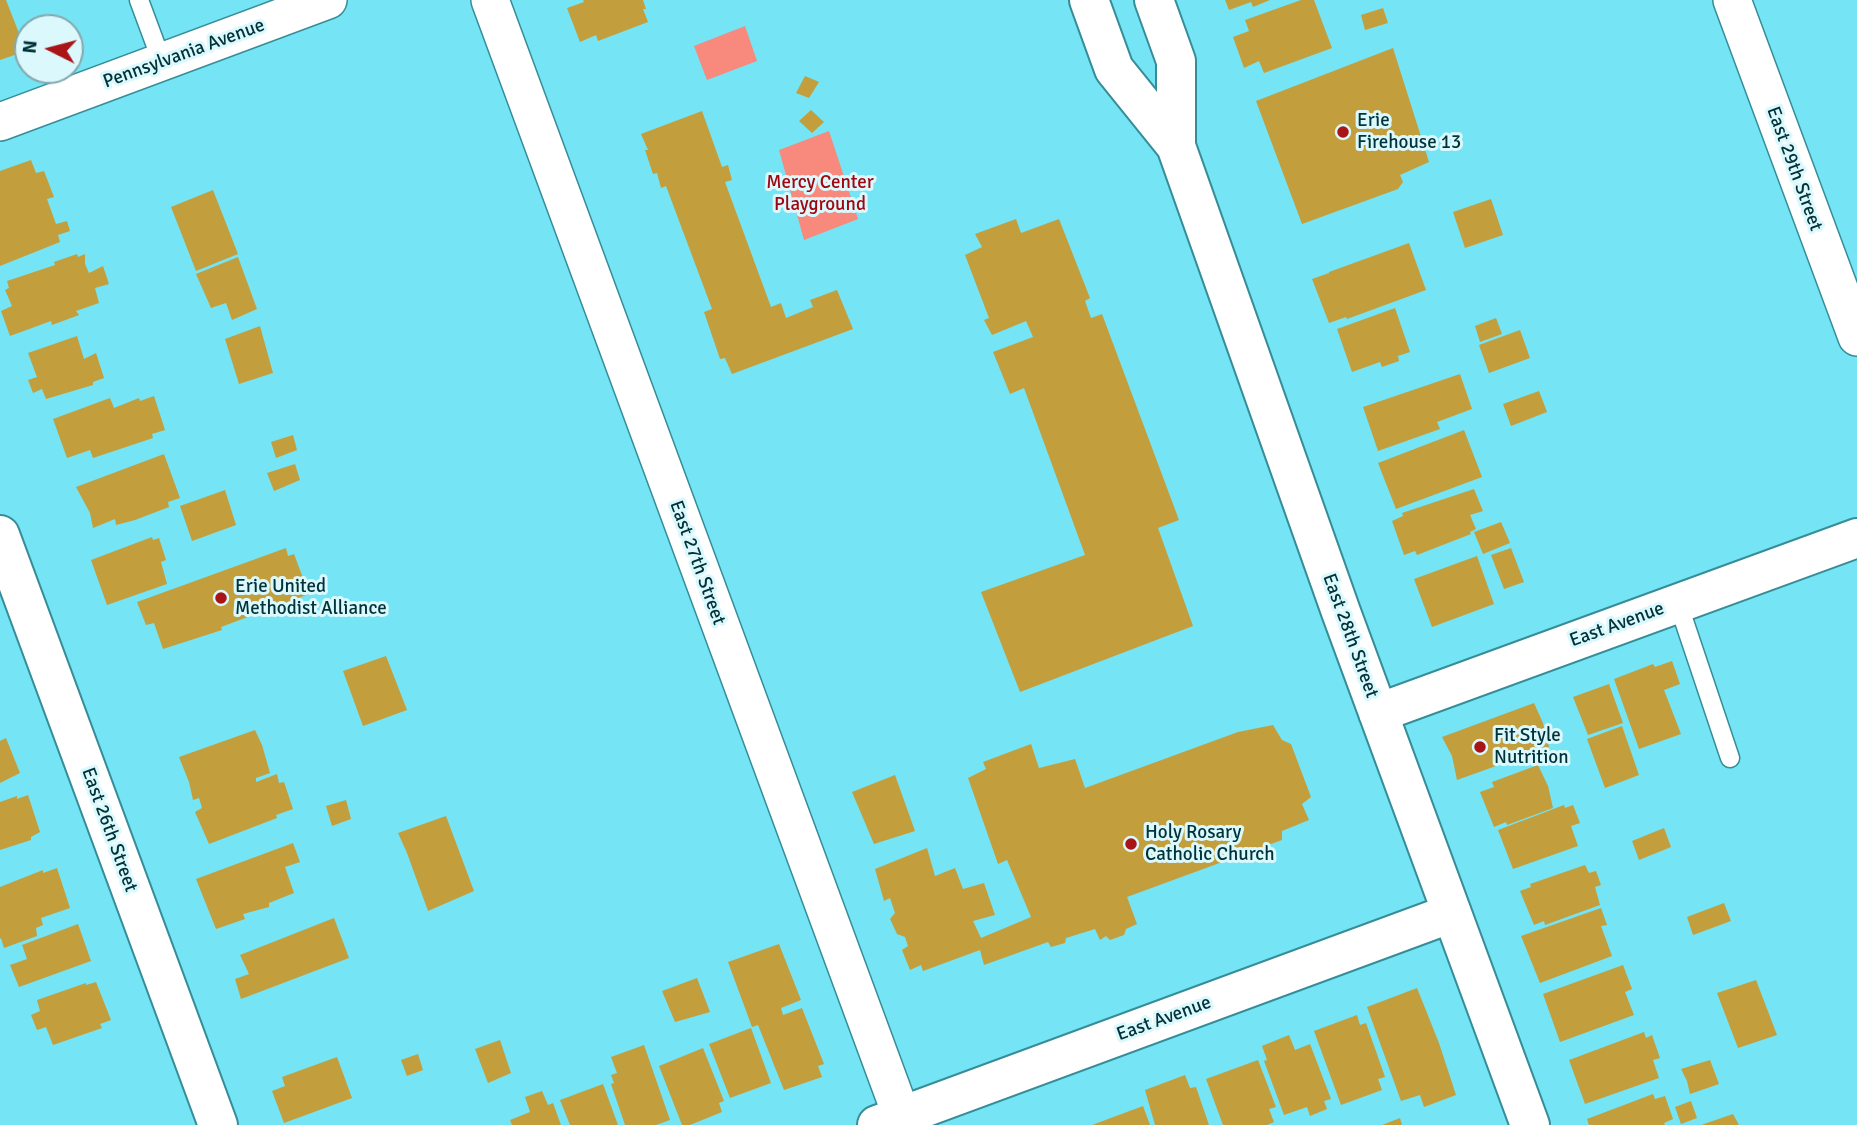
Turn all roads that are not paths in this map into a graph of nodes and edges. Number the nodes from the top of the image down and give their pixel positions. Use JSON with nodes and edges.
{"nodes":[{"id":1,"x":139,"y":0,"type":"edge"},
{"id":2,"x":328,"y":0,"type":"edge"},
{"id":3,"x":490,"y":0,"type":"edge"},
{"id":4,"x":1089,"y":0,"type":"edge"},
{"id":5,"x":1154,"y":0,"type":"edge"},
{"id":6,"x":1732,"y":0,"type":"edge"},
{"id":7,"x":162,"y":62,"type":"junction"},
{"id":8,"x":0,"y":122,"type":"edge"},
{"id":9,"x":1176,"y":146,"type":"junction"},
{"id":10,"x":1857,"y":337,"type":"edge"},
{"id":11,"x":0,"y":535,"type":"edge"},
{"id":12,"x":1857,"y":538,"type":"edge"},
{"id":13,"x":1678,"y":603,"type":"junction"},
{"id":14,"x":1378,"y":713,"type":"junction"},
{"id":15,"x":1730,"y":758,"type":"dead end"},
{"id":16,"x":1452,"y":913,"type":"junction"},
{"id":17,"x":894,"y":1122,"type":"edge"},
{"id":18,"x":218,"y":1125,"type":"edge"},
{"id":19,"x":1530,"y":1125,"type":"edge"}],
"edges":[{"from":1,"to":7,"type":"lane"},
{"from":2,"to":7,"type":"street","name":"Pennsylvania Avenue"},
{"from":3,"to":17,"type":"street","name":"East 27th Street"},
{"from":4,"to":9,"type":"street","name":"East 28th Street"},
{"from":5,"to":9,"type":"street","name":"East 28th Street"},
{"from":6,"to":10,"type":"street","name":"East 29th Street"},
{"from":7,"to":8,"type":"street","name":"Pennsylvania Avenue"},
{"from":9,"to":14,"type":"street","name":"East 28th Street"},
{"from":11,"to":18,"type":"street","name":"East 26th Street"},
{"from":12,"to":13,"type":"street","name":"East Avenue"},
{"from":13,"to":14,"type":"street","name":"East Avenue"},
{"from":13,"to":15,"type":"lane"},
{"from":14,"to":16,"type":"street","name":"East 28th Street"},
{"from":16,"to":17,"type":"street","name":"East Avenue"},
{"from":16,"to":19,"type":"street","name":"East 28th Street"}]}
